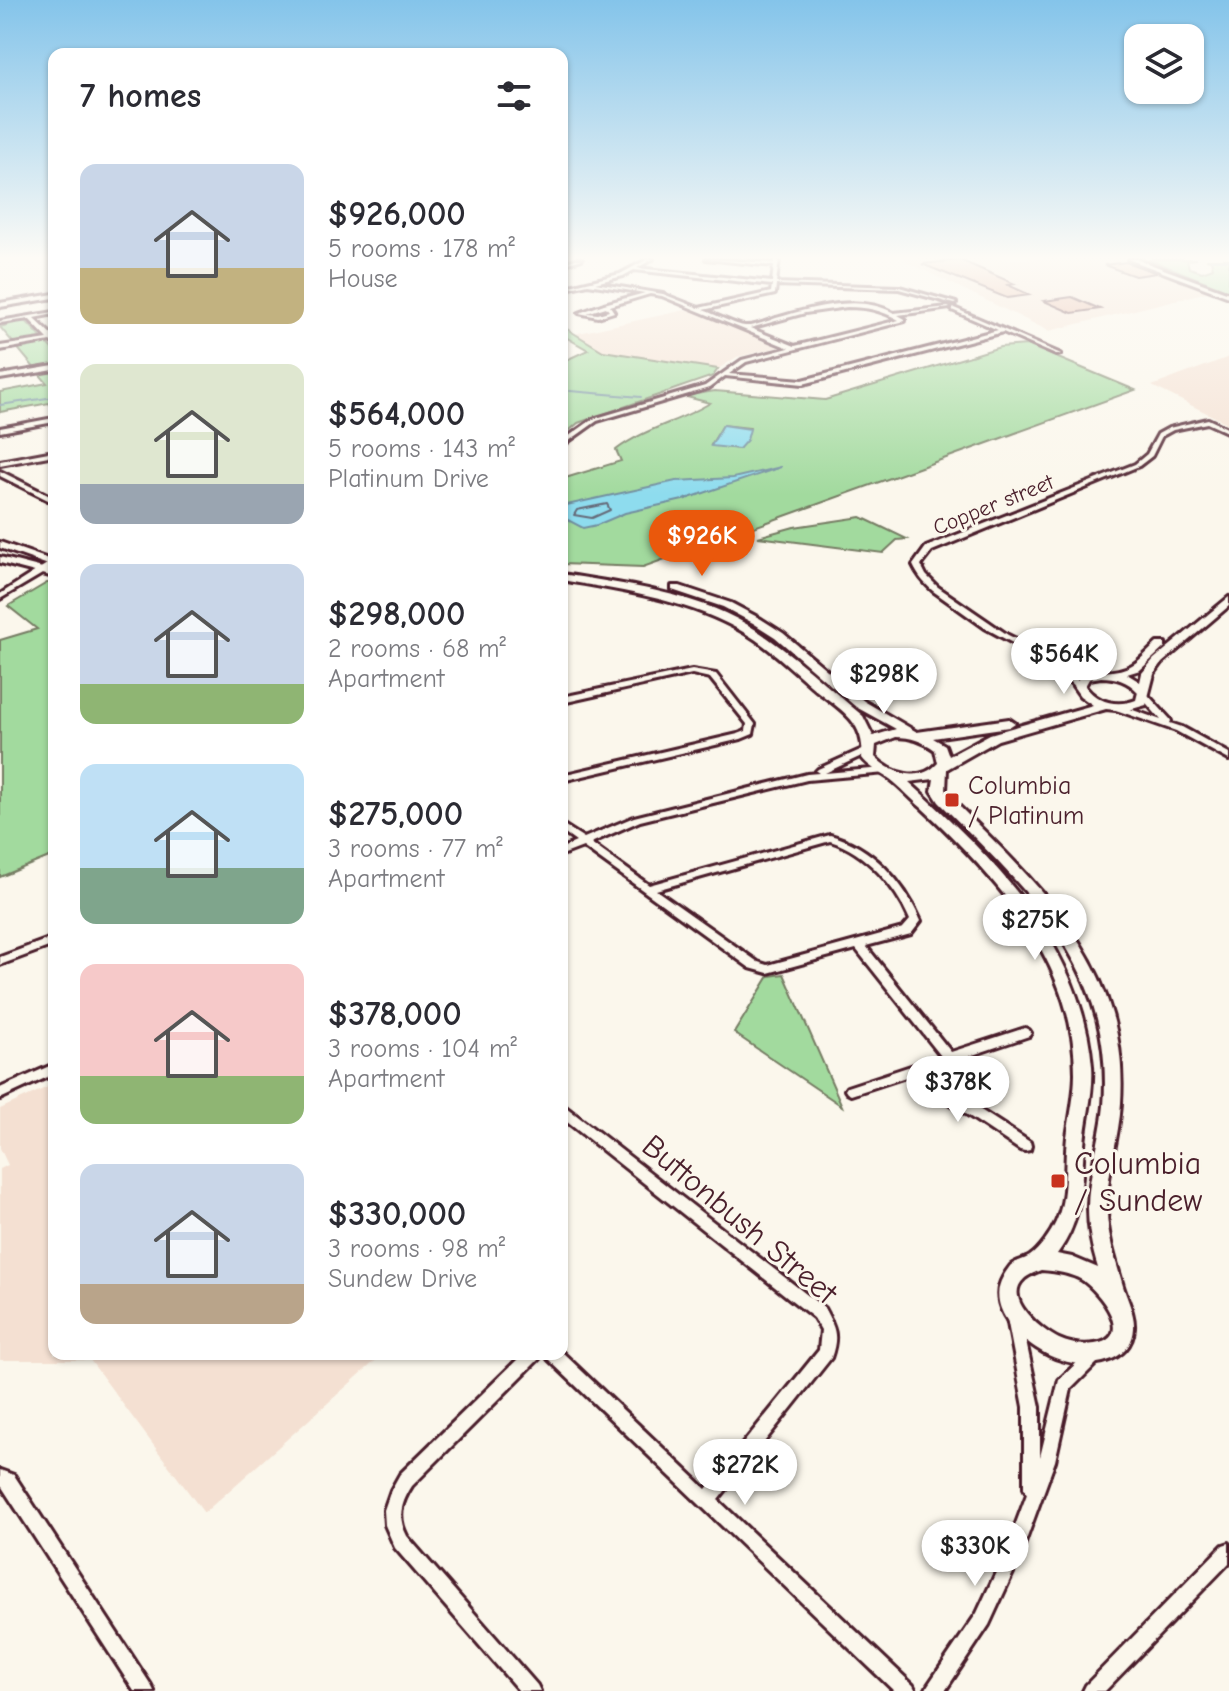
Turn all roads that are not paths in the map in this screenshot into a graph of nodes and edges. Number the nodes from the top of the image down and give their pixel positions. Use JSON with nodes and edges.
{"nodes":[{"id":1,"x":769,"y":338,"type":"edge"},
{"id":2,"x":835,"y":338,"type":"edge"},
{"id":3,"x":973,"y":338,"type":"edge"},
{"id":4,"x":1022,"y":338,"type":"edge"},
{"id":5,"x":48,"y":341,"type":"edge"},
{"id":6,"x":0,"y":348,"type":"edge"},
{"id":7,"x":794,"y":348,"type":"junction"},
{"id":8,"x":1058,"y":354,"type":"dead end"},
{"id":9,"x":48,"y":369,"type":"edge"},
{"id":10,"x":726,"y":375,"type":"junction"},
{"id":11,"x":0,"y":377,"type":"edge"},
{"id":12,"x":48,"y":421,"type":"edge"},
{"id":13,"x":0,"y":430,"type":"edge"},
{"id":14,"x":1229,"y":431,"type":"edge"},
{"id":15,"x":568,"y":440,"type":"edge"},
{"id":16,"x":48,"y":454,"type":"edge"},
{"id":17,"x":0,"y":463,"type":"edge"},
{"id":18,"x":0,"y":473,"type":"edge"},
{"id":19,"x":48,"y":498,"type":"edge"},
{"id":20,"x":0,"y":545,"type":"edge"},
{"id":21,"x":0,"y":560,"type":"edge"},
{"id":22,"x":48,"y":565,"type":"edge"},
{"id":23,"x":568,"y":569,"type":"edge"},
{"id":24,"x":48,"y":570,"type":"edge"},
{"id":25,"x":42,"y":572,"type":"junction"},
{"id":26,"x":568,"y":578,"type":"edge"},
{"id":27,"x":1229,"y":589,"type":"edge"},
{"id":28,"x":0,"y":597,"type":"edge"},
{"id":29,"x":1229,"y":600,"type":"edge"},
{"id":30,"x":1026,"y":649,"type":"junction"},
{"id":31,"x":1108,"y":674,"type":"junction"},
{"id":32,"x":1080,"y":689,"type":"junction"},
{"id":33,"x":1144,"y":695,"type":"junction"},
{"id":34,"x":568,"y":699,"type":"edge"},
{"id":35,"x":1111,"y":706,"type":"junction"},
{"id":36,"x":995,"y":727,"type":"junction"},
{"id":37,"x":1179,"y":729,"type":"junction"},
{"id":38,"x":916,"y":735,"type":"junction"},
{"id":39,"x":933,"y":742,"type":"junction"},
{"id":40,"x":868,"y":747,"type":"junction"},
{"id":41,"x":1229,"y":757,"type":"edge"},
{"id":42,"x":943,"y":767,"type":"junction"},
{"id":43,"x":888,"y":773,"type":"junction"},
{"id":44,"x":568,"y":777,"type":"edge"},
{"id":45,"x":807,"y":777,"type":"junction"},
{"id":46,"x":568,"y":832,"type":"edge"},
{"id":47,"x":581,"y":844,"type":"junction"},
{"id":48,"x":568,"y":849,"type":"edge"},
{"id":49,"x":650,"y":888,"type":"junction"},
{"id":50,"x":48,"y":943,"type":"edge"},
{"id":51,"x":859,"y":945,"type":"junction"},
{"id":52,"x":0,"y":961,"type":"edge"},
{"id":53,"x":1025,"y":1033,"type":"dead end"},
{"id":54,"x":949,"y":1058,"type":"junction"},
{"id":55,"x":911,"y":1071,"type":"junction"},
{"id":56,"x":48,"y":1072,"type":"edge"},
{"id":57,"x":851,"y":1090,"type":"dead end"},
{"id":58,"x":0,"y":1094,"type":"edge"},
{"id":59,"x":568,"y":1116,"type":"edge"},
{"id":60,"x":1025,"y":1146,"type":"dead end"},
{"id":61,"x":1039,"y":1261,"type":"junction"},
{"id":62,"x":1117,"y":1301,"type":"junction"},
{"id":63,"x":1013,"y":1313,"type":"junction"},
{"id":64,"x":1094,"y":1356,"type":"junction"},
{"id":65,"x":528,"y":1360,"type":"edge"},
{"id":66,"x":559,"y":1360,"type":"edge"},
{"id":67,"x":0,"y":1478,"type":"edge"},
{"id":68,"x":1032,"y":1494,"type":"junction"},
{"id":69,"x":708,"y":1500,"type":"junction"},
{"id":70,"x":1229,"y":1551,"type":"edge"},
{"id":71,"x":145,"y":1691,"type":"edge"},
{"id":72,"x":531,"y":1691,"type":"edge"},
{"id":73,"x":907,"y":1691,"type":"edge"},
{"id":74,"x":934,"y":1691,"type":"edge"},
{"id":75,"x":1092,"y":1691,"type":"edge"}],
"edges":[{"from":1,"to":7,"type":"street"},
{"from":2,"to":7,"type":"street"},
{"from":3,"to":10,"type":"street"},
{"from":4,"to":8,"type":"street"},
{"from":5,"to":6,"type":"street"},
{"from":7,"to":10,"type":"street"},
{"from":9,"to":11,"type":"street"},
{"from":10,"to":15,"type":"street"},
{"from":12,"to":13,"type":"street"},
{"from":14,"to":30,"type":"street","name":"Copper street"},
{"from":16,"to":17,"type":"street"},
{"from":18,"to":19,"type":"street"},
{"from":20,"to":22,"type":"main road"},
{"from":21,"to":25,"type":"main road"},
{"from":23,"to":38,"type":"main road"},
{"from":24,"to":25,"type":"main road"},
{"from":25,"to":28,"type":"street"},
{"from":26,"to":40,"type":"main road"},
{"from":27,"to":31,"type":"main road"},
{"from":29,"to":33,"type":"main road"},
{"from":30,"to":31,"type":"street"},
{"from":30,"to":32,"type":"street"},
{"from":31,"to":32,"type":"main road"},
{"from":31,"to":33,"type":"main road"},
{"from":32,"to":35,"type":"main road"},
{"from":32,"to":36,"type":"main road"},
{"from":33,"to":35,"type":"main road"},
{"from":33,"to":37,"type":"street"},
{"from":34,"to":44,"type":"street"},
{"from":35,"to":37,"type":"street"},
{"from":35,"to":42,"type":"main road"},
{"from":36,"to":38,"type":"main road"},
{"from":36,"to":39,"type":"main road"},
{"from":37,"to":41,"type":"street"},
{"from":38,"to":39,"type":"main road"},
{"from":38,"to":40,"type":"main road"},
{"from":39,"to":42,"type":"main road"},
{"from":40,"to":43,"type":"main road"},
{"from":40,"to":45,"type":"street"},
{"from":42,"to":43,"type":"main road"},
{"from":42,"to":62,"type":"main road"},
{"from":43,"to":45,"type":"street"},
{"from":43,"to":61,"type":"main road"},
{"from":45,"to":47,"type":"street"},
{"from":46,"to":47,"type":"street"},
{"from":47,"to":48,"type":"street"},
{"from":47,"to":49,"type":"street"},
{"from":49,"to":51,"type":"street"},
{"from":49,"to":51,"type":"street"},
{"from":50,"to":52,"type":"street"},
{"from":51,"to":54,"type":"street"},
{"from":53,"to":54,"type":"street"},
{"from":54,"to":55,"type":"street"},
{"from":55,"to":57,"type":"street"},
{"from":55,"to":60,"type":"street"},
{"from":56,"to":58,"type":"street"},
{"from":59,"to":69,"type":"street","name":"Buttonbush Street"},
{"from":61,"to":62,"type":"main road"},
{"from":61,"to":63,"type":"main road"},
{"from":62,"to":64,"type":"main road"},
{"from":63,"to":64,"type":"main road"},
{"from":63,"to":68,"type":"street"},
{"from":64,"to":68,"type":"street"},
{"from":65,"to":72,"type":"street"},
{"from":66,"to":69,"type":"street"},
{"from":67,"to":71,"type":"street"},
{"from":68,"to":74,"type":"street"},
{"from":69,"to":73,"type":"street"},
{"from":70,"to":75,"type":"street"}]}
